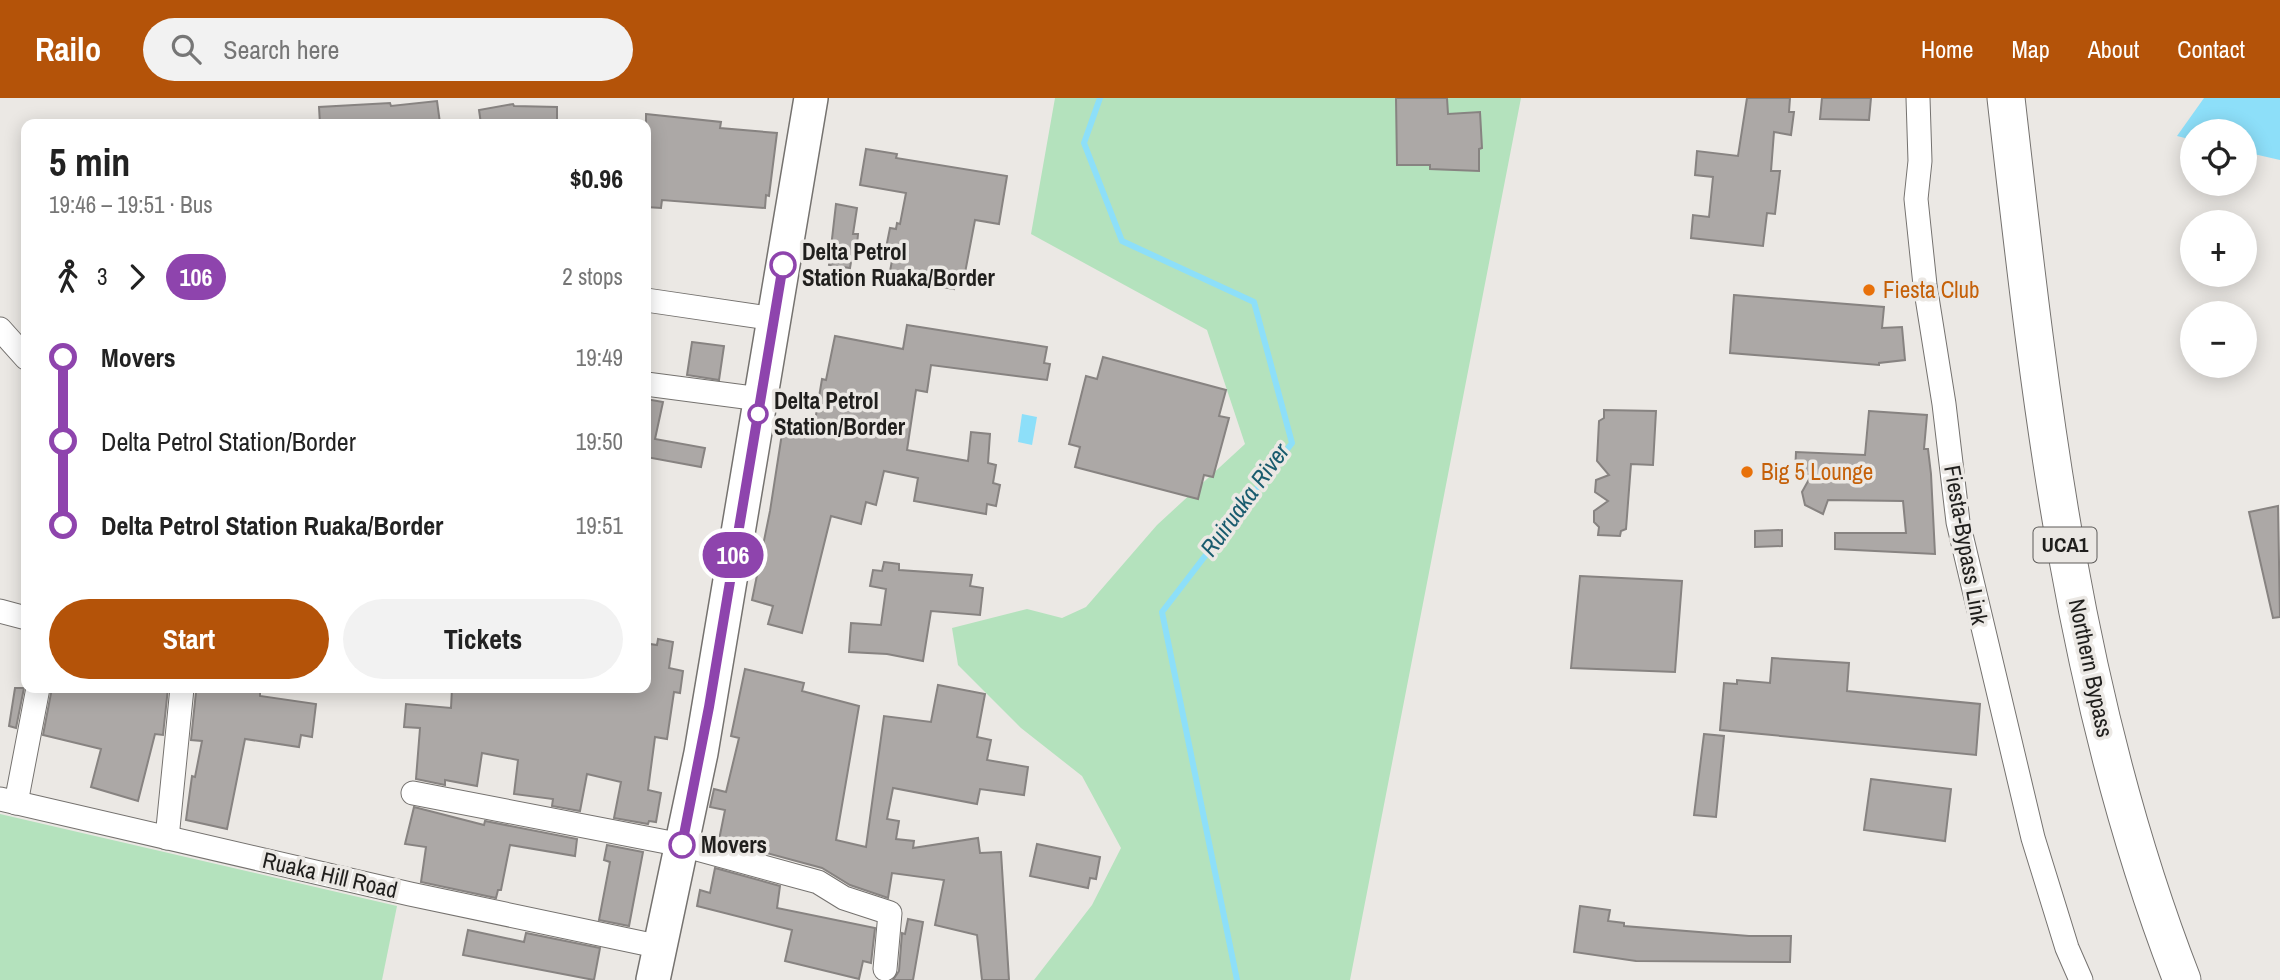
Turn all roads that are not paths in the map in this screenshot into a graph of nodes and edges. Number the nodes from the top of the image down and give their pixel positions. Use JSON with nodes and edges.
{"nodes":[{"id":1,"x":811,"y":98,"type":"edge"},
{"id":2,"x":1918,"y":98,"type":"edge"},
{"id":3,"x":2006,"y":98,"type":"edge"},
{"id":4,"x":651,"y":301,"type":"edge"},
{"id":5,"x":775,"y":319,"type":"junction"},
{"id":6,"x":0,"y":329,"type":"edge"},
{"id":7,"x":21,"y":352,"type":"edge"},
{"id":8,"x":651,"y":385,"type":"edge"},
{"id":9,"x":760,"y":399,"type":"junction"},
{"id":10,"x":0,"y":611,"type":"edge"},
{"id":11,"x":21,"y":617,"type":"edge"},
{"id":12,"x":37,"y":693,"type":"edge"},
{"id":13,"x":182,"y":693,"type":"edge"},
{"id":14,"x":413,"y":793,"type":"dead end"},
{"id":15,"x":8,"y":801,"type":"edge"},
{"id":16,"x":167,"y":838,"type":"junction"},
{"id":17,"x":682,"y":845,"type":"junction"},
{"id":18,"x":661,"y":947,"type":"junction"},
{"id":19,"x":884,"y":969,"type":"dead end"},
{"id":20,"x":653,"y":980,"type":"edge"},
{"id":21,"x":2081,"y":980,"type":"edge"},
{"id":22,"x":2182,"y":980,"type":"edge"}],
"edges":[{"from":1,"to":5,"type":"main road"},
{"from":2,"to":21,"type":"street","name":"Fiesta-Bypass Link"},
{"from":3,"to":22,"type":"main road","name":"Northern Bypass","number":"UCA1"},
{"from":4,"to":5,"type":"street"},
{"from":5,"to":9,"type":"main road"},
{"from":6,"to":7,"type":"street"},
{"from":8,"to":9,"type":"street"},
{"from":9,"to":17,"type":"main road"},
{"from":10,"to":11,"type":"street"},
{"from":12,"to":15,"type":"street"},
{"from":13,"to":16,"type":"street"},
{"from":14,"to":17,"type":"street"},
{"from":15,"to":16,"type":"street","name":"Ruaka Hill Road"},
{"from":16,"to":18,"type":"street","name":"Ruaka Hill Road"},
{"from":17,"to":18,"type":"main road"},
{"from":17,"to":19,"type":"street"},
{"from":18,"to":20,"type":"main road"}]}
